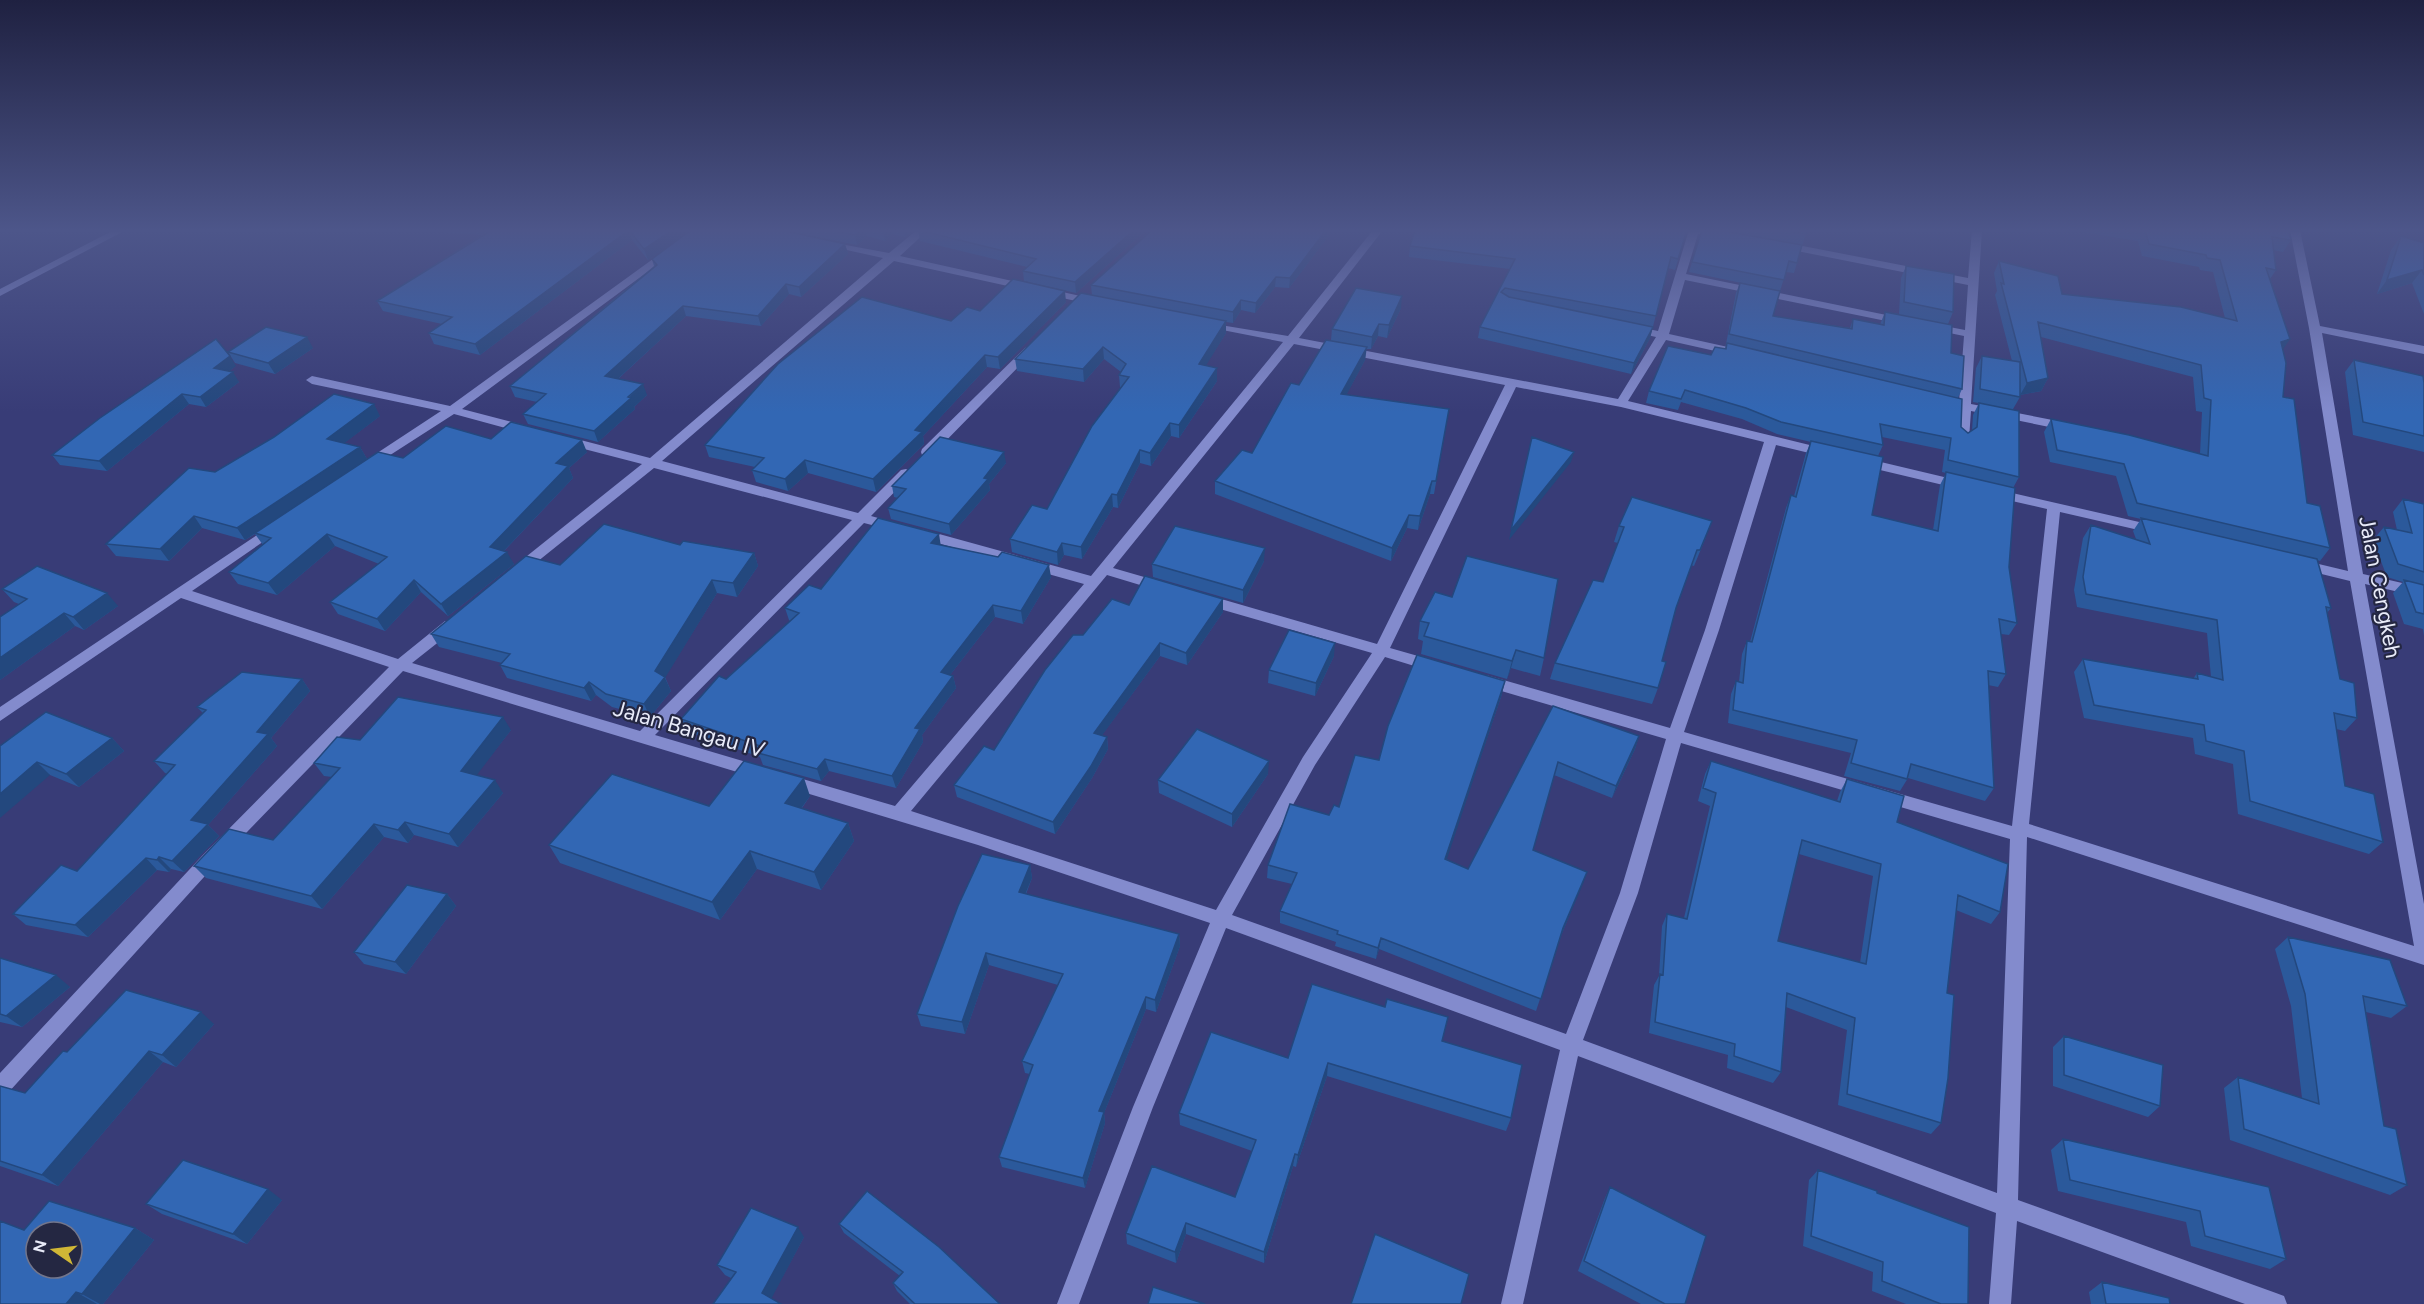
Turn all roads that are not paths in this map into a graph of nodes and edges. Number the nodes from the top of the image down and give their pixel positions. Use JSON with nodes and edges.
{"nodes":[{"id":1,"x":615,"y":291,"type":"edge"},
{"id":2,"x":851,"y":291,"type":"edge"},
{"id":3,"x":1043,"y":291,"type":"edge"},
{"id":4,"x":1330,"y":291,"type":"edge"},
{"id":5,"x":1676,"y":291,"type":"edge"},
{"id":6,"x":1754,"y":291,"type":"edge"},
{"id":7,"x":1974,"y":291,"type":"edge"},
{"id":8,"x":2307,"y":291,"type":"edge"},
{"id":9,"x":1102,"y":303,"type":"edge"},
{"id":10,"x":1191,"y":321,"type":"edge"},
{"id":11,"x":1620,"y":326,"type":"edge"},
{"id":12,"x":2315,"y":328,"type":"junction"},
{"id":13,"x":1969,"y":334,"type":"junction"},
{"id":14,"x":1662,"y":335,"type":"junction"},
{"id":15,"x":1292,"y":340,"type":"junction"},
{"id":16,"x":1037,"y":341,"type":"edge"},
{"id":17,"x":2424,"y":350,"type":"edge"},
{"id":18,"x":1742,"y":353,"type":"edge"},
{"id":19,"x":312,"y":380,"type":"dead end"},
{"id":20,"x":1513,"y":381,"type":"junction"},
{"id":21,"x":1932,"y":399,"type":"edge"},
{"id":22,"x":1621,"y":403,"type":"junction"},
{"id":23,"x":1966,"y":407,"type":"junction"},
{"id":24,"x":452,"y":410,"type":"junction"},
{"id":25,"x":2075,"y":428,"type":"edge"},
{"id":26,"x":1964,"y":439,"type":"edge"},
{"id":27,"x":1771,"y":440,"type":"junction"},
{"id":28,"x":1835,"y":455,"type":"edge"},
{"id":29,"x":1856,"y":460,"type":"edge"},
{"id":30,"x":652,"y":463,"type":"junction"},
{"id":31,"x":354,"y":475,"type":"edge"},
{"id":32,"x":2054,"y":507,"type":"junction"},
{"id":33,"x":861,"y":518,"type":"junction"},
{"id":34,"x":286,"y":520,"type":"edge"},
{"id":35,"x":2165,"y":533,"type":"edge"},
{"id":36,"x":2290,"y":562,"type":"edge"},
{"id":37,"x":1104,"y":570,"type":"junction"},
{"id":38,"x":2358,"y":578,"type":"junction"},
{"id":39,"x":1095,"y":582,"type":"junction"},
{"id":40,"x":503,"y":583,"type":"edge"},
{"id":41,"x":179,"y":592,"type":"junction"},
{"id":42,"x":2424,"y":593,"type":"edge"},
{"id":43,"x":465,"y":613,"type":"edge"},
{"id":44,"x":1381,"y":651,"type":"junction"},
{"id":45,"x":400,"y":665,"type":"junction"},
{"id":46,"x":1449,"y":670,"type":"edge"},
{"id":47,"x":1471,"y":676,"type":"edge"},
{"id":48,"x":0,"y":715,"type":"edge"},
{"id":49,"x":1675,"y":735,"type":"junction"},
{"id":50,"x":642,"y":739,"type":"junction"},
{"id":51,"x":899,"y":813,"type":"junction"},
{"id":52,"x":2019,"y":832,"type":"junction"},
{"id":53,"x":1221,"y":918,"type":"junction"},
{"id":54,"x":2424,"y":955,"type":"edge"},
{"id":55,"x":1571,"y":1046,"type":"junction"},
{"id":56,"x":0,"y":1087,"type":"edge"},
{"id":57,"x":2007,"y":1208,"type":"junction"},
{"id":58,"x":1068,"y":1304,"type":"edge"},
{"id":59,"x":1512,"y":1304,"type":"edge"},
{"id":60,"x":2000,"y":1304,"type":"edge"},
{"id":61,"x":2276,"y":1304,"type":"edge"}],
"edges":[{"from":1,"to":24,"type":"street"},
{"from":2,"to":30,"type":"street"},
{"from":3,"to":9,"type":"street"},
{"from":4,"to":15,"type":"street"},
{"from":5,"to":14,"type":"street"},
{"from":6,"to":13,"type":"street"},
{"from":7,"to":13,"type":"street"},
{"from":8,"to":12,"type":"street","name":"Jalan Cengkeh"},
{"from":10,"to":15,"type":"street"},
{"from":11,"to":14,"type":"street"},
{"from":12,"to":17,"type":"street"},
{"from":12,"to":38,"type":"street","name":"Jalan Cengkeh"},
{"from":13,"to":23,"type":"street"},
{"from":14,"to":18,"type":"street"},
{"from":14,"to":22,"type":"street"},
{"from":15,"to":20,"type":"street"},
{"from":15,"to":37,"type":"street"},
{"from":16,"to":33,"type":"street"},
{"from":19,"to":24,"type":"street"},
{"from":20,"to":22,"type":"street"},
{"from":20,"to":44,"type":"street"},
{"from":21,"to":23,"type":"street"},
{"from":22,"to":27,"type":"street"},
{"from":23,"to":25,"type":"street"},
{"from":23,"to":26,"type":"street"},
{"from":24,"to":30,"type":"street"},
{"from":24,"to":31,"type":"street"},
{"from":27,"to":28,"type":"street"},
{"from":27,"to":49,"type":"street"},
{"from":29,"to":32,"type":"street"},
{"from":30,"to":33,"type":"street"},
{"from":30,"to":40,"type":"street"},
{"from":32,"to":35,"type":"street"},
{"from":32,"to":52,"type":"street"},
{"from":33,"to":39,"type":"street"},
{"from":33,"to":50,"type":"street"},
{"from":34,"to":41,"type":"street"},
{"from":36,"to":38,"type":"street"},
{"from":37,"to":39,"type":"street"},
{"from":37,"to":44,"type":"street"},
{"from":38,"to":42,"type":"street"},
{"from":38,"to":54,"type":"street","name":"Jalan Cengkeh"},
{"from":39,"to":51,"type":"street"},
{"from":41,"to":45,"type":"street","name":"Jalan Bangau IV"},
{"from":41,"to":48,"type":"street"},
{"from":43,"to":45,"type":"street"},
{"from":44,"to":46,"type":"street"},
{"from":44,"to":53,"type":"street"},
{"from":45,"to":50,"type":"street","name":"Jalan Bangau IV"},
{"from":45,"to":56,"type":"street"},
{"from":47,"to":49,"type":"street"},
{"from":49,"to":52,"type":"street"},
{"from":49,"to":55,"type":"street"},
{"from":50,"to":51,"type":"street","name":"Jalan Bangau IV"},
{"from":51,"to":53,"type":"street","name":"Jalan Bangau IV"},
{"from":52,"to":54,"type":"street"},
{"from":52,"to":57,"type":"street"},
{"from":53,"to":55,"type":"street","name":"Jalan Bangau IV"},
{"from":53,"to":58,"type":"street"},
{"from":55,"to":57,"type":"street","name":"Jalan Bangau IV"},
{"from":55,"to":59,"type":"street"},
{"from":57,"to":60,"type":"street"},
{"from":57,"to":61,"type":"street","name":"Jalan Bangau IV"}]}
